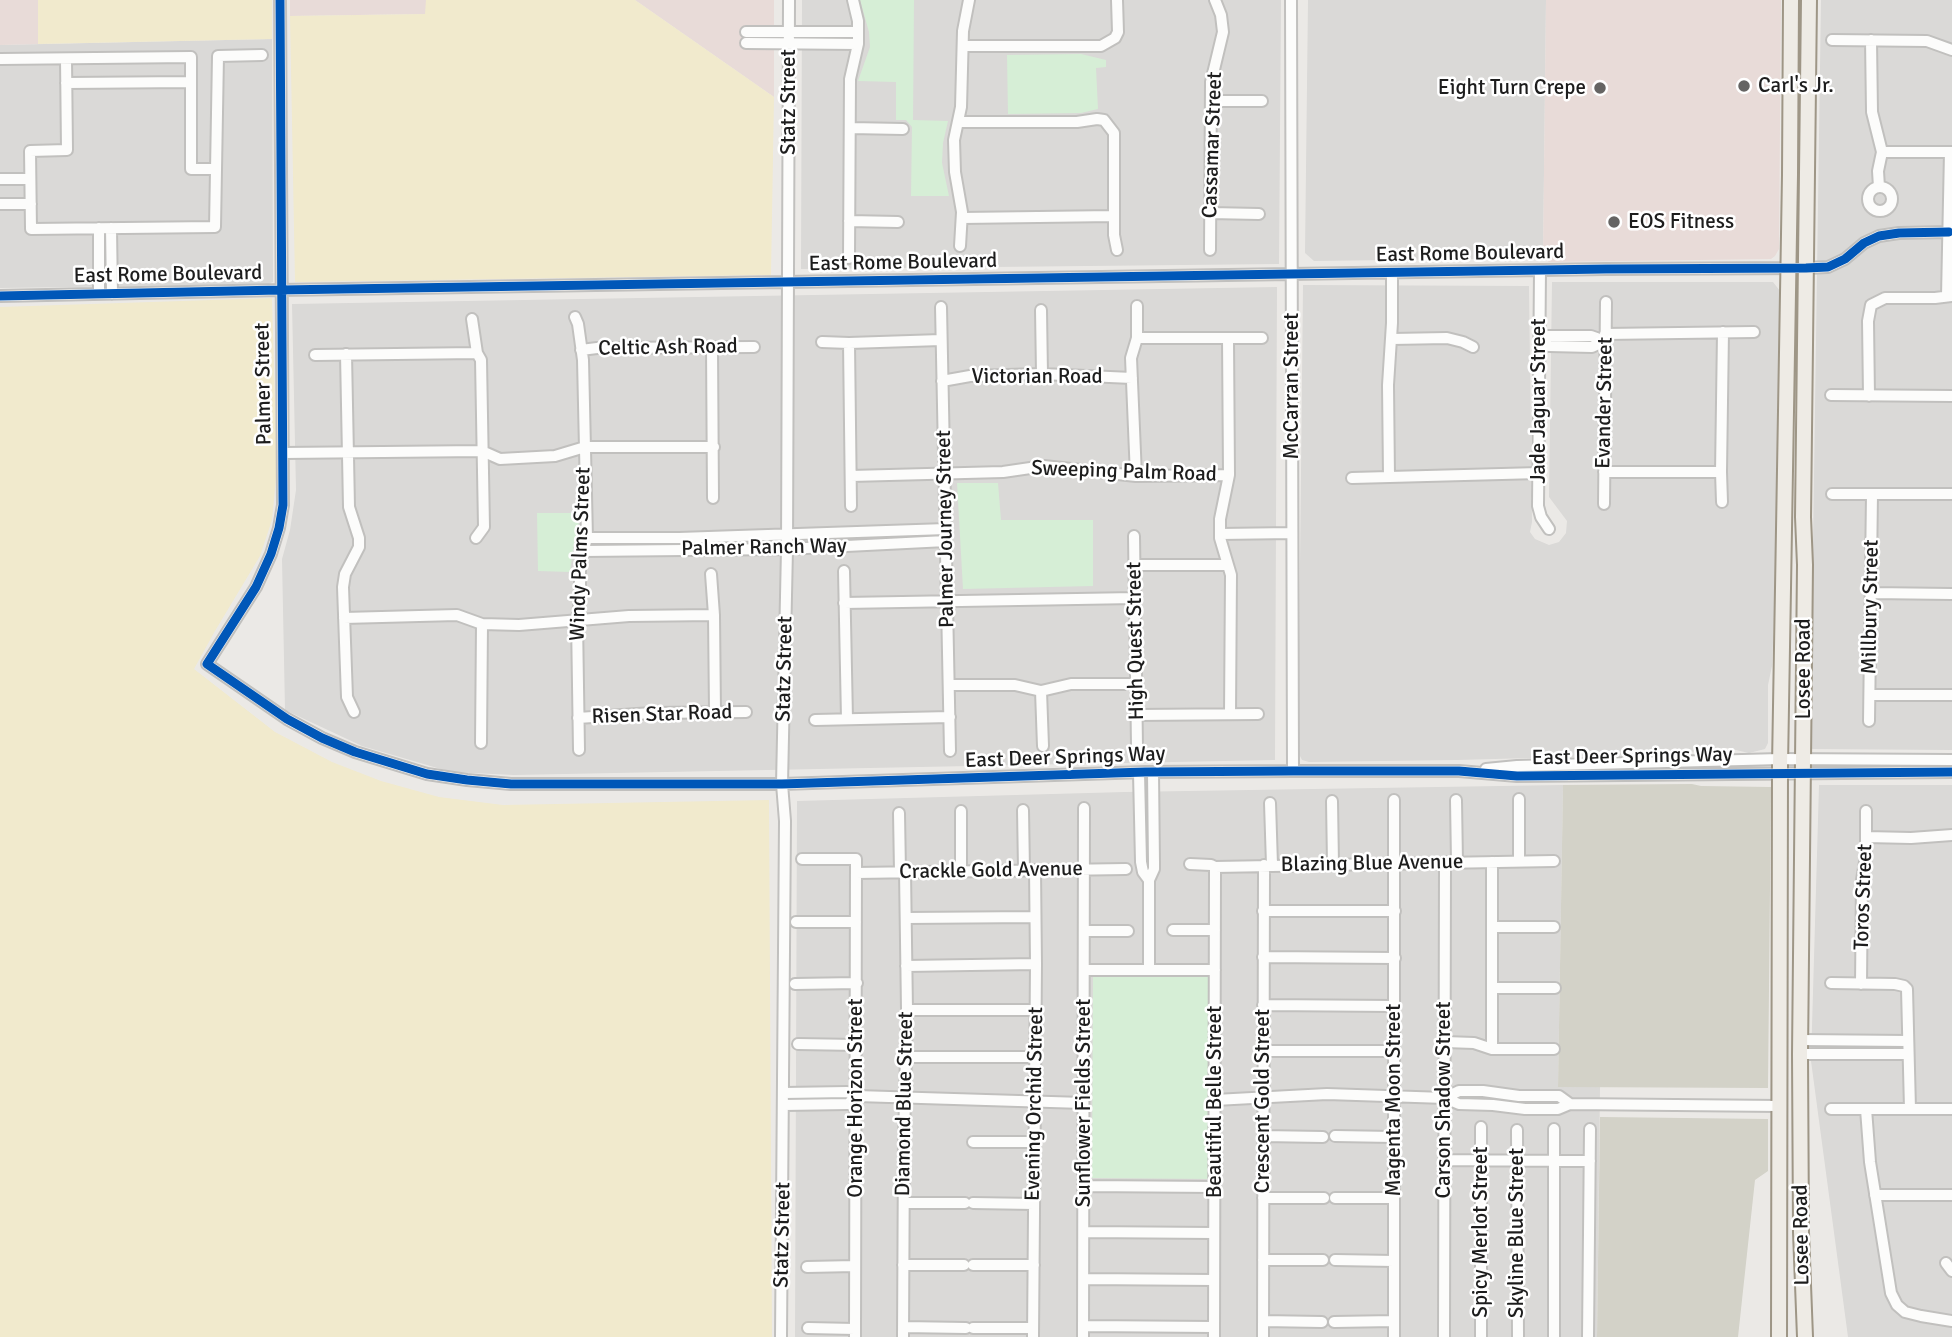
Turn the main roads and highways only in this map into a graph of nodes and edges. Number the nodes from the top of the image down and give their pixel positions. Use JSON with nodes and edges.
{"nodes":[{"id":1,"x":1791,"y":0,"type":"edge"},
{"id":2,"x":1809,"y":0,"type":"edge"},
{"id":3,"x":1791,"y":19,"type":"junction"},
{"id":4,"x":1790,"y":53,"type":"junction"},
{"id":5,"x":1808,"y":68,"type":"junction"},
{"id":6,"x":1808,"y":110,"type":"junction"},
{"id":7,"x":1786,"y":466,"type":"junction"},
{"id":8,"x":1803,"y":517,"type":"junction"},
{"id":9,"x":1785,"y":519,"type":"junction"},
{"id":10,"x":1805,"y":565,"type":"junction"},
{"id":11,"x":1780,"y":978,"type":"junction"},
{"id":12,"x":1800,"y":1047,"type":"junction"},
{"id":13,"x":1779,"y":1337,"type":"edge"},
{"id":14,"x":1805,"y":1337,"type":"edge"}],
"edges":[{"from":1,"to":3,"type":"main road","name":"Losee Road"},
{"from":2,"to":5,"type":"main road","name":"Losee Road"},
{"from":3,"to":4,"type":"main road","name":"Losee Road"},
{"from":3,"to":5,"type":"main road"},
{"from":4,"to":6,"type":"main road"},
{"from":4,"to":7,"type":"main road","name":"Losee Road"},
{"from":5,"to":6,"type":"main road","name":"Losee Road"},
{"from":6,"to":8,"type":"main road","name":"Losee Road"},
{"from":7,"to":8,"type":"main road"},
{"from":7,"to":9,"type":"main road","name":"Losee Road"},
{"from":8,"to":10,"type":"main road","name":"Losee Road"},
{"from":9,"to":10,"type":"main road"},
{"from":9,"to":11,"type":"main road","name":"Losee Road"},
{"from":10,"to":12,"type":"main road","name":"Losee Road"},
{"from":11,"to":12,"type":"main road"},
{"from":11,"to":13,"type":"main road","name":"Losee Road"},
{"from":12,"to":14,"type":"main road","name":"Losee Road"}]}
